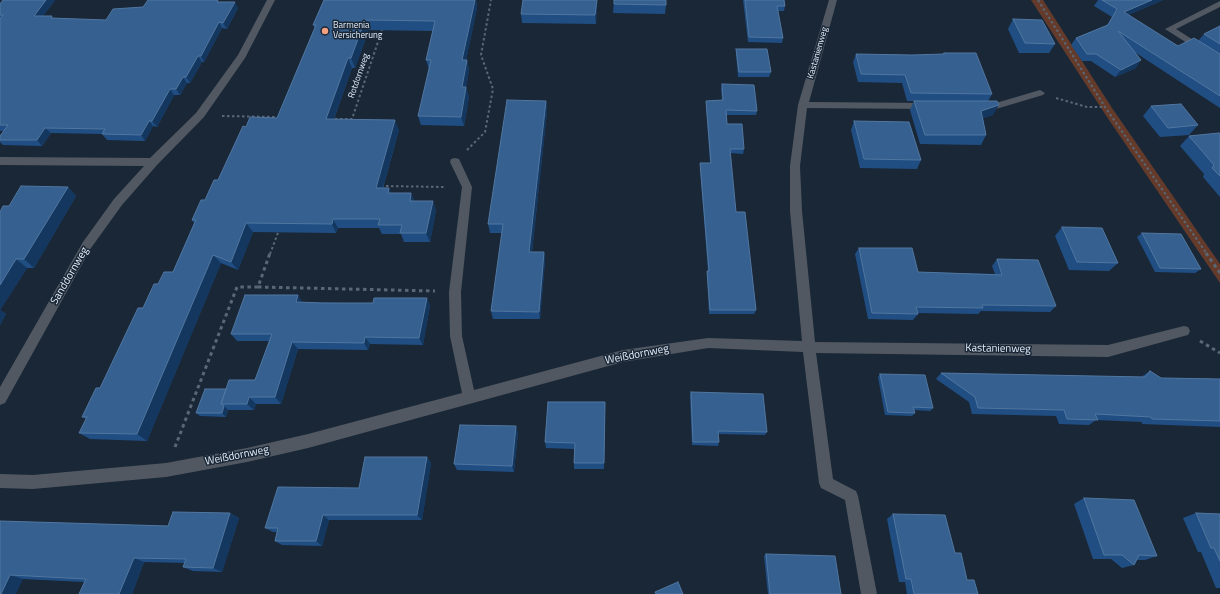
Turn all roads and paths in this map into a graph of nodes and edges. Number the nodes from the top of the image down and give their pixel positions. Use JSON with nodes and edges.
{"nodes":[{"id":1,"x":271,"y":0,"type":"edge"},
{"id":2,"x":491,"y":0,"type":"edge"},
{"id":3,"x":832,"y":0,"type":"edge"},
{"id":4,"x":1038,"y":0,"type":"edge"},
{"id":5,"x":1220,"y":4,"type":"edge"},
{"id":6,"x":385,"y":23,"type":"edge"},
{"id":7,"x":1220,"y":61,"type":"edge"},
{"id":8,"x":1040,"y":93,"type":"joint"},
{"id":9,"x":803,"y":105,"type":"junction"},
{"id":10,"x":934,"y":106,"type":"edge"},
{"id":11,"x":972,"y":106,"type":"edge"},
{"id":12,"x":1105,"y":107,"type":"junction"},
{"id":13,"x":200,"y":115,"type":"junction"},
{"id":14,"x":279,"y":117,"type":"edge"},
{"id":15,"x":325,"y":119,"type":"edge"},
{"id":16,"x":0,"y":162,"type":"edge"},
{"id":17,"x":153,"y":162,"type":"junction"},
{"id":18,"x":455,"y":162,"type":"joint"},
{"id":19,"x":374,"y":185,"type":"edge"},
{"id":20,"x":467,"y":187,"type":"junction"},
{"id":21,"x":280,"y":228,"type":"edge"},
{"id":22,"x":1220,"y":273,"type":"edge"},
{"id":23,"x":258,"y":287,"type":"junction"},
{"id":24,"x":455,"y":292,"type":"junction"},
{"id":25,"x":1184,"y":331,"type":"dead end"},
{"id":26,"x":809,"y":347,"type":"junction"},
{"id":27,"x":469,"y":398,"type":"junction"},
{"id":28,"x":0,"y":399,"type":"edge"},
{"id":29,"x":182,"y":427,"type":"dead end"},
{"id":30,"x":0,"y":481,"type":"edge"},
{"id":31,"x":869,"y":594,"type":"edge"}],
"edges":[{"from":1,"to":13,"type":"street","name":"Sanddornweg"},
{"from":2,"to":18,"type":"path"},
{"from":3,"to":9,"type":"street","name":"Kastanienweg"},
{"from":4,"to":12,"type":"path"},
{"from":5,"to":7,"type":"street"},
{"from":6,"to":15,"type":"path","name":"Rotdornweg"},
{"from":8,"to":11,"type":"street"},
{"from":8,"to":12,"type":"path"},
{"from":9,"to":10,"type":"street"},
{"from":9,"to":26,"type":"street","name":"Kastanienweg"},
{"from":12,"to":22,"type":"path"},
{"from":13,"to":14,"type":"path"},
{"from":13,"to":17,"type":"street","name":"Sanddornweg"},
{"from":16,"to":17,"type":"street"},
{"from":17,"to":28,"type":"street","name":"Sanddornweg"},
{"from":18,"to":20,"type":"street"},
{"from":19,"to":20,"type":"path"},
{"from":20,"to":24,"type":"street"},
{"from":21,"to":23,"type":"path"},
{"from":23,"to":24,"type":"path"},
{"from":23,"to":29,"type":"path"},
{"from":24,"to":27,"type":"street"},
{"from":25,"to":26,"type":"street","name":"Kastanienweg"},
{"from":26,"to":27,"type":"street","name":"Weißdornweg"},
{"from":26,"to":31,"type":"street","name":"Kastanienweg"},
{"from":27,"to":30,"type":"street","name":"Weißdornweg"}]}
